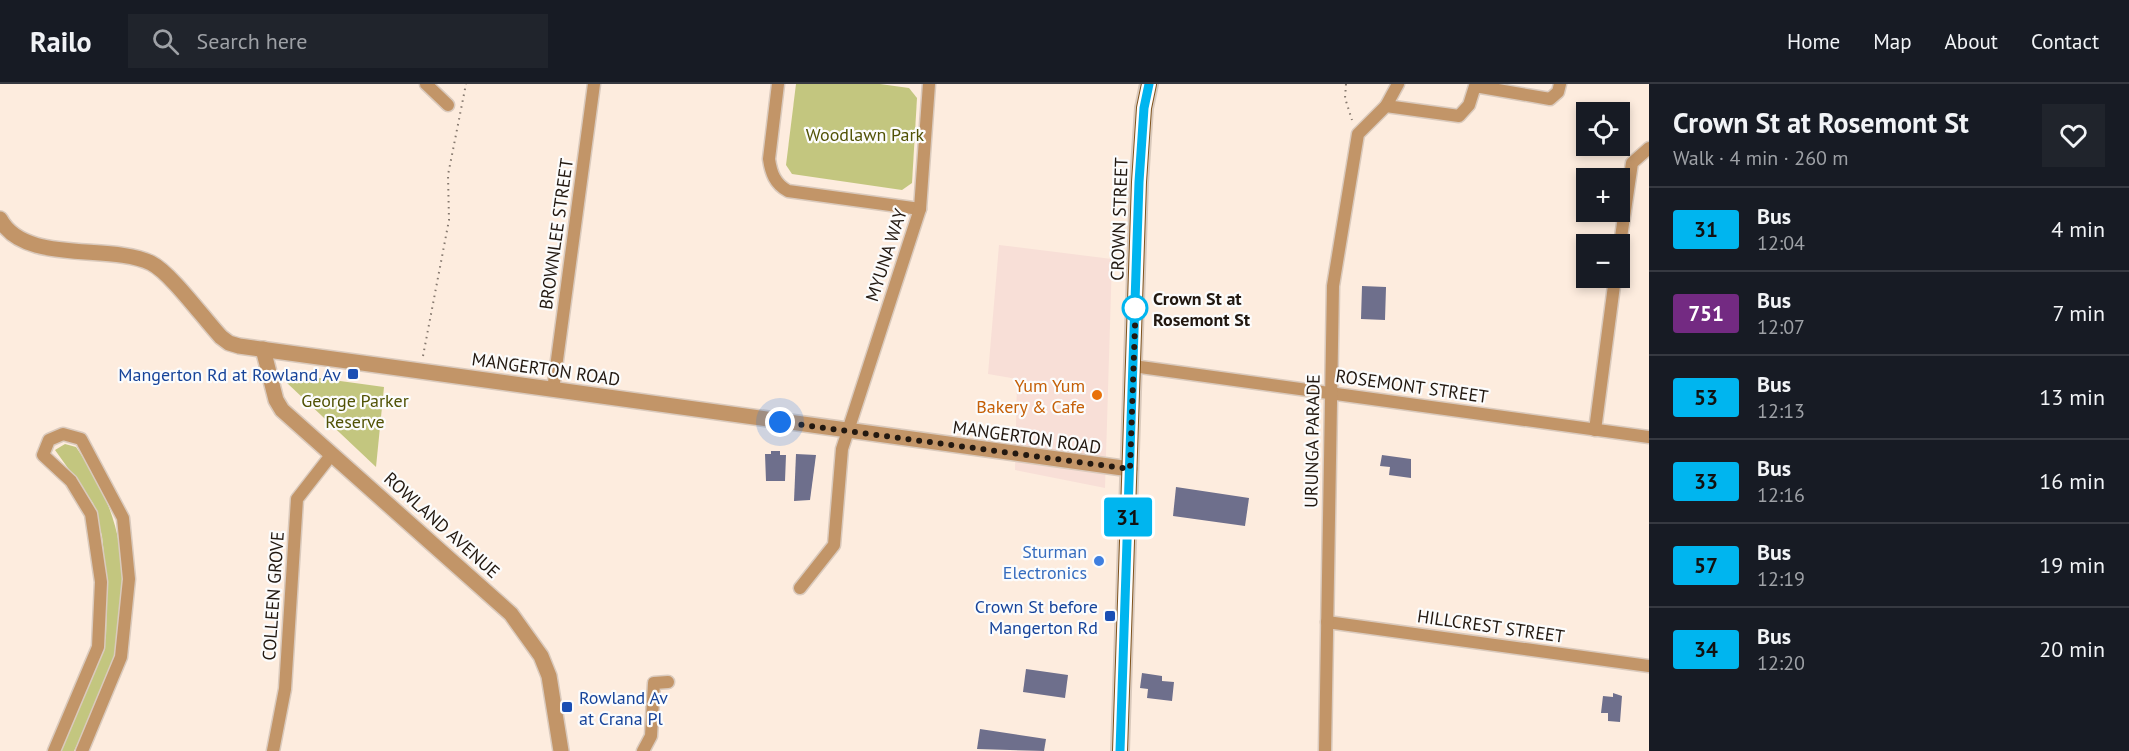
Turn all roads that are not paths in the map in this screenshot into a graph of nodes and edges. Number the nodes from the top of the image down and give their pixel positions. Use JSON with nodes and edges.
{"nodes":[{"id":1,"x":426,"y":84,"type":"edge"},
{"id":2,"x":594,"y":84,"type":"edge"},
{"id":3,"x":778,"y":84,"type":"edge"},
{"id":4,"x":929,"y":84,"type":"edge"},
{"id":5,"x":1149,"y":84,"type":"edge"},
{"id":6,"x":1398,"y":84,"type":"edge"},
{"id":7,"x":1560,"y":84,"type":"edge"},
{"id":8,"x":1475,"y":85,"type":"edge"},
{"id":9,"x":448,"y":105,"type":"dead end"},
{"id":10,"x":1386,"y":106,"type":"junction"},
{"id":11,"x":1649,"y":148,"type":"edge"},
{"id":12,"x":920,"y":209,"type":"junction"},
{"id":13,"x":0,"y":219,"type":"edge"},
{"id":14,"x":1621,"y":234,"type":"edge"},
{"id":15,"x":1615,"y":288,"type":"edge"},
{"id":16,"x":263,"y":349,"type":"junction"},
{"id":17,"x":1134,"y":366,"type":"junction"},
{"id":18,"x":553,"y":390,"type":"junction"},
{"id":19,"x":1331,"y":393,"type":"junction"},
{"id":20,"x":1596,"y":430,"type":"junction"},
{"id":21,"x":848,"y":431,"type":"junction"},
{"id":22,"x":1649,"y":437,"type":"edge"},
{"id":23,"x":332,"y":453,"type":"junction"},
{"id":24,"x":1130,"y":469,"type":"junction"},
{"id":25,"x":800,"y":588,"type":"dead end"},
{"id":26,"x":1327,"y":622,"type":"junction"},
{"id":27,"x":1649,"y":666,"type":"edge"},
{"id":28,"x":668,"y":682,"type":"dead end"},
{"id":29,"x":54,"y":751,"type":"edge"},
{"id":30,"x":82,"y":751,"type":"edge"},
{"id":31,"x":273,"y":751,"type":"edge"},
{"id":32,"x":561,"y":751,"type":"edge"},
{"id":33,"x":644,"y":751,"type":"edge"},
{"id":34,"x":1120,"y":751,"type":"edge"},
{"id":35,"x":1325,"y":751,"type":"edge"}],
"edges":[{"from":1,"to":9,"type":"street"},
{"from":2,"to":18,"type":"street","name":"BROWNLEE STREET"},
{"from":3,"to":12,"type":"street"},
{"from":4,"to":12,"type":"street","name":"MYUNA WAY"},
{"from":5,"to":17,"type":"main road","name":"CROWN STREET"},
{"from":6,"to":10,"type":"street"},
{"from":7,"to":8,"type":"street"},
{"from":8,"to":10,"type":"street"},
{"from":10,"to":19,"type":"street","name":"URUNGA PARADE"},
{"from":11,"to":14,"type":"street"},
{"from":12,"to":21,"type":"street","name":"MYUNA WAY"},
{"from":13,"to":16,"type":"street","name":"MANGERTON ROAD"},
{"from":15,"to":20,"type":"street"},
{"from":16,"to":18,"type":"street","name":"MANGERTON ROAD"},
{"from":16,"to":23,"type":"street","name":"ROWLAND AVENUE"},
{"from":17,"to":19,"type":"street","name":"ROSEMONT STREET"},
{"from":17,"to":24,"type":"main road","name":"CROWN STREET"},
{"from":18,"to":21,"type":"street","name":"MANGERTON ROAD"},
{"from":19,"to":20,"type":"street","name":"ROSEMONT STREET"},
{"from":19,"to":26,"type":"street","name":"URUNGA PARADE"},
{"from":20,"to":22,"type":"street","name":"ROSEMONT STREET"},
{"from":21,"to":24,"type":"street","name":"MANGERTON ROAD"},
{"from":21,"to":25,"type":"street","name":"MYUNA WAY"},
{"from":23,"to":31,"type":"street","name":"COLLEEN GROVE"},
{"from":23,"to":32,"type":"street","name":"ROWLAND AVENUE"},
{"from":24,"to":34,"type":"main road","name":"CROWN STREET"},
{"from":26,"to":27,"type":"street","name":"HILLCREST STREET"},
{"from":26,"to":35,"type":"street","name":"URUNGA PARADE"},
{"from":28,"to":33,"type":"street"},
{"from":29,"to":30,"type":"street"}]}
